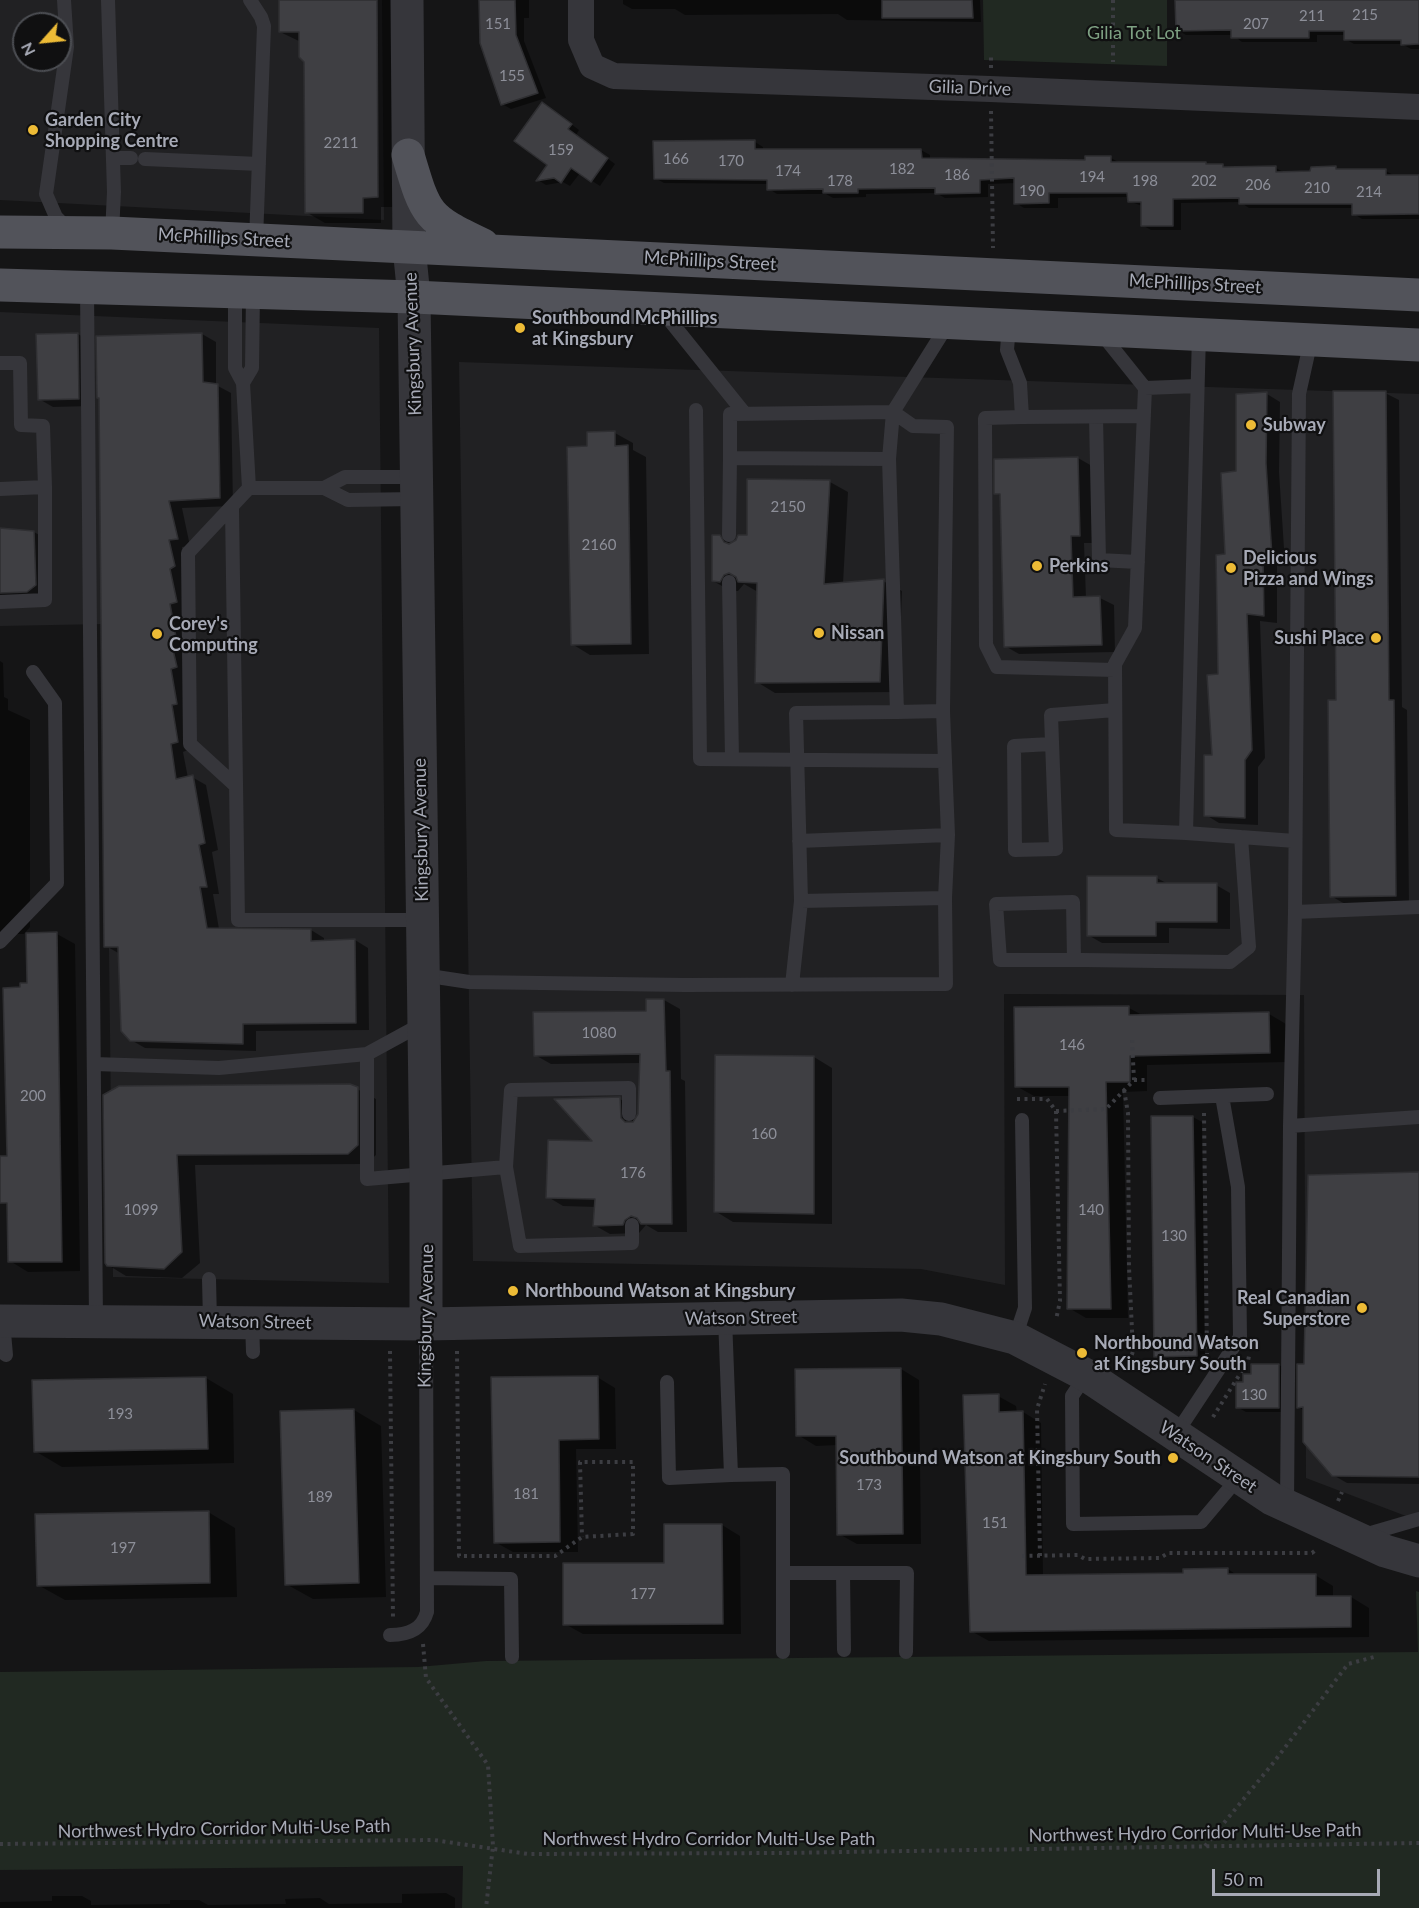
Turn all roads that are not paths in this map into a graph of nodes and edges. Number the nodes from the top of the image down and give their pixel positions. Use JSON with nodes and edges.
{"nodes":[{"id":1,"x":64,"y":0,"type":"edge"},
{"id":2,"x":108,"y":0,"type":"edge"},
{"id":3,"x":250,"y":0,"type":"edge"},
{"id":4,"x":408,"y":0,"type":"edge"},
{"id":5,"x":581,"y":0,"type":"edge"},
{"id":6,"x":1419,"y":108,"type":"edge"},
{"id":7,"x":408,"y":155,"type":"junction"},
{"id":8,"x":113,"y":158,"type":"junction"},
{"id":9,"x":258,"y":164,"type":"junction"},
{"id":10,"x":71,"y":231,"type":"junction"},
{"id":11,"x":0,"y":232,"type":"edge"},
{"id":12,"x":112,"y":233,"type":"junction"},
{"id":13,"x":256,"y":240,"type":"junction"},
{"id":14,"x":409,"y":247,"type":"junction"},
{"id":15,"x":496,"y":251,"type":"junction"},
{"id":16,"x":1161,"y":282,"type":"junction"},
{"id":17,"x":0,"y":285,"type":"edge"},
{"id":18,"x":87,"y":288,"type":"junction"},
{"id":19,"x":1310,"y":290,"type":"junction"},
{"id":20,"x":244,"y":293,"type":"junction"},
{"id":21,"x":1419,"y":295,"type":"edge"},
{"id":22,"x":414,"y":297,"type":"junction"},
{"id":23,"x":659,"y":309,"type":"junction"},
{"id":24,"x":949,"y":322,"type":"junction"},
{"id":25,"x":1009,"y":325,"type":"junction"},
{"id":26,"x":1098,"y":329,"type":"junction"},
{"id":27,"x":1157,"y":332,"type":"junction"},
{"id":28,"x":1199,"y":334,"type":"junction"},
{"id":29,"x":1311,"y":339,"type":"junction"},
{"id":30,"x":1419,"y":345,"type":"edge"},
{"id":31,"x":0,"y":363,"type":"edge"},
{"id":32,"x":1197,"y":386,"type":"junction"},
{"id":33,"x":1145,"y":388,"type":"junction"},
{"id":34,"x":696,"y":410,"type":"dead end"},
{"id":35,"x":893,"y":412,"type":"junction"},
{"id":36,"x":745,"y":414,"type":"junction"},
{"id":37,"x":1022,"y":417,"type":"junction"},
{"id":38,"x":1096,"y":417,"type":"junction"},
{"id":39,"x":1144,"y":417,"type":"junction"},
{"id":40,"x":730,"y":458,"type":"junction"},
{"id":41,"x":890,"y":459,"type":"junction"},
{"id":42,"x":45,"y":487,"type":"junction"},
{"id":43,"x":249,"y":488,"type":"junction"},
{"id":44,"x":324,"y":488,"type":"junction"},
{"id":45,"x":416,"y":488,"type":"junction"},
{"id":46,"x":0,"y":489,"type":"edge"},
{"id":47,"x":232,"y":509,"type":"junction"},
{"id":48,"x":729,"y":535,"type":"dead end"},
{"id":49,"x":1137,"y":562,"type":"junction"},
{"id":50,"x":729,"y":582,"type":"dead end"},
{"id":51,"x":0,"y":602,"type":"edge"},
{"id":52,"x":1115,"y":670,"type":"junction"},
{"id":53,"x":33,"y":672,"type":"dead end"},
{"id":54,"x":1115,"y":710,"type":"junction"},
{"id":55,"x":942,"y":711,"type":"junction"},
{"id":56,"x":897,"y":712,"type":"junction"},
{"id":57,"x":1051,"y":744,"type":"junction"},
{"id":58,"x":732,"y":759,"type":"junction"},
{"id":59,"x":796,"y":760,"type":"junction"},
{"id":60,"x":945,"y":761,"type":"junction"},
{"id":61,"x":236,"y":786,"type":"junction"},
{"id":62,"x":1186,"y":833,"type":"junction"},
{"id":63,"x":948,"y":835,"type":"junction"},
{"id":64,"x":1241,"y":837,"type":"junction"},
{"id":65,"x":799,"y":841,"type":"junction"},
{"id":66,"x":1295,"y":842,"type":"junction"},
{"id":67,"x":945,"y":898,"type":"junction"},
{"id":68,"x":801,"y":901,"type":"junction"},
{"id":69,"x":1419,"y":907,"type":"edge"},
{"id":70,"x":1295,"y":912,"type":"junction"},
{"id":71,"x":422,"y":920,"type":"junction"},
{"id":72,"x":0,"y":942,"type":"edge"},
{"id":73,"x":1074,"y":960,"type":"junction"},
{"id":74,"x":423,"y":975,"type":"junction"},
{"id":75,"x":792,"y":985,"type":"junction"},
{"id":76,"x":424,"y":1023,"type":"junction"},
{"id":77,"x":367,"y":1054,"type":"junction"},
{"id":78,"x":94,"y":1064,"type":"junction"},
{"id":79,"x":1268,"y":1094,"type":"dead end"},
{"id":80,"x":1222,"y":1096,"type":"junction"},
{"id":81,"x":1160,"y":1098,"type":"dead end"},
{"id":82,"x":629,"y":1114,"type":"dead end"},
{"id":83,"x":1419,"y":1117,"type":"edge"},
{"id":84,"x":1022,"y":1120,"type":"dead end"},
{"id":85,"x":1290,"y":1126,"type":"junction"},
{"id":86,"x":506,"y":1167,"type":"junction"},
{"id":87,"x":426,"y":1173,"type":"junction"},
{"id":88,"x":633,"y":1225,"type":"dead end"},
{"id":89,"x":209,"y":1279,"type":"dead end"},
{"id":90,"x":725,"y":1318,"type":"junction"},
{"id":91,"x":96,"y":1320,"type":"junction"},
{"id":92,"x":2,"y":1321,"type":"edge"},
{"id":93,"x":210,"y":1321,"type":"junction"},
{"id":94,"x":426,"y":1324,"type":"junction"},
{"id":95,"x":1015,"y":1338,"type":"junction"},
{"id":96,"x":6,"y":1355,"type":"dead end"},
{"id":97,"x":1086,"y":1375,"type":"junction"},
{"id":98,"x":667,"y":1382,"type":"dead end"},
{"id":99,"x":1176,"y":1434,"type":"junction"},
{"id":100,"x":731,"y":1475,"type":"junction"},
{"id":101,"x":1239,"y":1477,"type":"junction"},
{"id":102,"x":1287,"y":1506,"type":"junction"},
{"id":103,"x":1419,"y":1519,"type":"edge"},
{"id":104,"x":1356,"y":1538,"type":"junction"},
{"id":105,"x":1419,"y":1561,"type":"edge"},
{"id":106,"x":783,"y":1573,"type":"junction"},
{"id":107,"x":843,"y":1573,"type":"junction"},
{"id":108,"x":427,"y":1578,"type":"junction"},
{"id":109,"x":392,"y":1635,"type":"road end"},
{"id":110,"x":844,"y":1650,"type":"dead end"},
{"id":111,"x":783,"y":1652,"type":"dead end"},
{"id":112,"x":906,"y":1652,"type":"dead end"},
{"id":113,"x":512,"y":1657,"type":"dead end"}],
"edges":[{"from":1,"to":10,"type":"lane"},
{"from":2,"to":8,"type":"lane"},
{"from":3,"to":9,"type":"lane"},
{"from":4,"to":7,"type":"street","name":"Kingsbury Avenue"},
{"from":5,"to":6,"type":"street","name":"Gilia Drive"},
{"from":7,"to":14,"type":"street","name":"Kingsbury Avenue"},
{"from":7,"to":15,"type":"main road"},
{"from":8,"to":9,"type":"lane"},
{"from":8,"to":12,"type":"lane"},
{"from":9,"to":13,"type":"lane"},
{"from":10,"to":11,"type":"main road","name":"McPhillips Street"},
{"from":10,"to":12,"type":"main road","name":"McPhillips Street"},
{"from":12,"to":13,"type":"main road","name":"McPhillips Street"},
{"from":13,"to":14,"type":"main road","name":"McPhillips Street"},
{"from":14,"to":15,"type":"main road","name":"McPhillips Street"},
{"from":14,"to":22,"type":"street","name":"Kingsbury Avenue"},
{"from":15,"to":16,"type":"main road","name":"McPhillips Street"},
{"from":16,"to":19,"type":"main road","name":"McPhillips Street"},
{"from":16,"to":27,"type":"main road"},
{"from":17,"to":18,"type":"main road"},
{"from":18,"to":20,"type":"main road"},
{"from":18,"to":78,"type":"lane"},
{"from":19,"to":21,"type":"main road","name":"McPhillips Street"},
{"from":19,"to":29,"type":"main road"},
{"from":20,"to":22,"type":"main road"},
{"from":20,"to":43,"type":"lane"},
{"from":22,"to":23,"type":"main road"},
{"from":22,"to":45,"type":"street","name":"Kingsbury Avenue"},
{"from":23,"to":24,"type":"main road"},
{"from":23,"to":36,"type":"lane"},
{"from":24,"to":25,"type":"main road"},
{"from":24,"to":35,"type":"lane"},
{"from":25,"to":26,"type":"main road"},
{"from":25,"to":37,"type":"lane"},
{"from":26,"to":27,"type":"main road"},
{"from":26,"to":33,"type":"lane"},
{"from":27,"to":28,"type":"main road"},
{"from":28,"to":29,"type":"main road"},
{"from":28,"to":32,"type":"lane"},
{"from":29,"to":30,"type":"main road"},
{"from":29,"to":66,"type":"lane"},
{"from":31,"to":42,"type":"lane"},
{"from":32,"to":33,"type":"lane"},
{"from":32,"to":62,"type":"lane"},
{"from":33,"to":39,"type":"lane"},
{"from":34,"to":58,"type":"lane"},
{"from":35,"to":36,"type":"lane"},
{"from":35,"to":41,"type":"lane"},
{"from":35,"to":55,"type":"lane"},
{"from":36,"to":40,"type":"lane"},
{"from":37,"to":38,"type":"lane"},
{"from":37,"to":52,"type":"lane"},
{"from":38,"to":39,"type":"lane"},
{"from":38,"to":49,"type":"lane"},
{"from":39,"to":49,"type":"lane"},
{"from":40,"to":41,"type":"lane"},
{"from":40,"to":48,"type":"lane"},
{"from":41,"to":56,"type":"lane"},
{"from":42,"to":46,"type":"lane"},
{"from":42,"to":51,"type":"lane"},
{"from":43,"to":44,"type":"lane"},
{"from":43,"to":47,"type":"lane"},
{"from":44,"to":45,"type":"lane"},
{"from":44,"to":45,"type":"lane"},
{"from":45,"to":71,"type":"street","name":"Kingsbury Avenue"},
{"from":47,"to":61,"type":"lane"},
{"from":47,"to":61,"type":"lane"},
{"from":49,"to":52,"type":"lane"},
{"from":50,"to":58,"type":"lane"},
{"from":52,"to":54,"type":"lane"},
{"from":53,"to":72,"type":"lane"},
{"from":54,"to":57,"type":"lane"},
{"from":54,"to":62,"type":"lane"},
{"from":55,"to":56,"type":"lane"},
{"from":55,"to":60,"type":"lane"},
{"from":56,"to":59,"type":"lane"},
{"from":57,"to":57,"type":"lane"},
{"from":58,"to":59,"type":"lane"},
{"from":59,"to":60,"type":"lane"},
{"from":59,"to":65,"type":"lane"},
{"from":60,"to":63,"type":"lane"},
{"from":61,"to":71,"type":"lane"},
{"from":62,"to":64,"type":"lane"},
{"from":63,"to":65,"type":"lane"},
{"from":63,"to":67,"type":"lane"},
{"from":64,"to":66,"type":"lane"},
{"from":64,"to":73,"type":"lane"},
{"from":65,"to":68,"type":"lane"},
{"from":66,"to":70,"type":"lane"},
{"from":67,"to":68,"type":"lane"},
{"from":67,"to":75,"type":"lane"},
{"from":68,"to":75,"type":"lane"},
{"from":69,"to":70,"type":"lane"},
{"from":70,"to":85,"type":"lane"},
{"from":71,"to":74,"type":"street","name":"Kingsbury Avenue"},
{"from":73,"to":73,"type":"lane"},
{"from":74,"to":75,"type":"lane"},
{"from":74,"to":76,"type":"street","name":"Kingsbury Avenue"},
{"from":76,"to":77,"type":"lane"},
{"from":76,"to":87,"type":"street","name":"Kingsbury Avenue"},
{"from":77,"to":78,"type":"lane"},
{"from":77,"to":87,"type":"lane"},
{"from":78,"to":91,"type":"lane"},
{"from":79,"to":80,"type":"lane"},
{"from":80,"to":81,"type":"lane"},
{"from":80,"to":99,"type":"lane"},
{"from":82,"to":86,"type":"lane"},
{"from":83,"to":85,"type":"lane"},
{"from":84,"to":95,"type":"lane"},
{"from":85,"to":102,"type":"lane"},
{"from":86,"to":87,"type":"lane"},
{"from":86,"to":88,"type":"lane"},
{"from":87,"to":94,"type":"street","name":"Kingsbury Avenue"},
{"from":89,"to":93,"type":"lane"},
{"from":90,"to":94,"type":"street","name":"Watson Street"},
{"from":90,"to":95,"type":"street","name":"Watson Street"},
{"from":90,"to":100,"type":"lane"},
{"from":91,"to":92,"type":"street","name":"Watson Street"},
{"from":91,"to":93,"type":"street","name":"Watson Street"},
{"from":92,"to":96,"type":"lane"},
{"from":93,"to":94,"type":"street","name":"Watson Street"},
{"from":94,"to":108,"type":"lane","name":"Kingsbury Avenue"},
{"from":95,"to":97,"type":"street","name":"Watson Street"},
{"from":97,"to":99,"type":"street","name":"Watson Street"},
{"from":97,"to":101,"type":"lane"},
{"from":98,"to":100,"type":"lane"},
{"from":99,"to":101,"type":"street","name":"Watson Street"},
{"from":100,"to":106,"type":"lane"},
{"from":101,"to":102,"type":"street","name":"Watson Street"},
{"from":102,"to":104,"type":"street","name":"Watson Street"},
{"from":103,"to":104,"type":"lane"},
{"from":104,"to":105,"type":"street","name":"Watson Street"},
{"from":106,"to":107,"type":"lane"},
{"from":106,"to":111,"type":"lane"},
{"from":107,"to":110,"type":"lane"},
{"from":107,"to":112,"type":"lane"},
{"from":108,"to":109,"type":"lane","name":"Kingsbury Avenue"},
{"from":108,"to":113,"type":"lane"}]}
